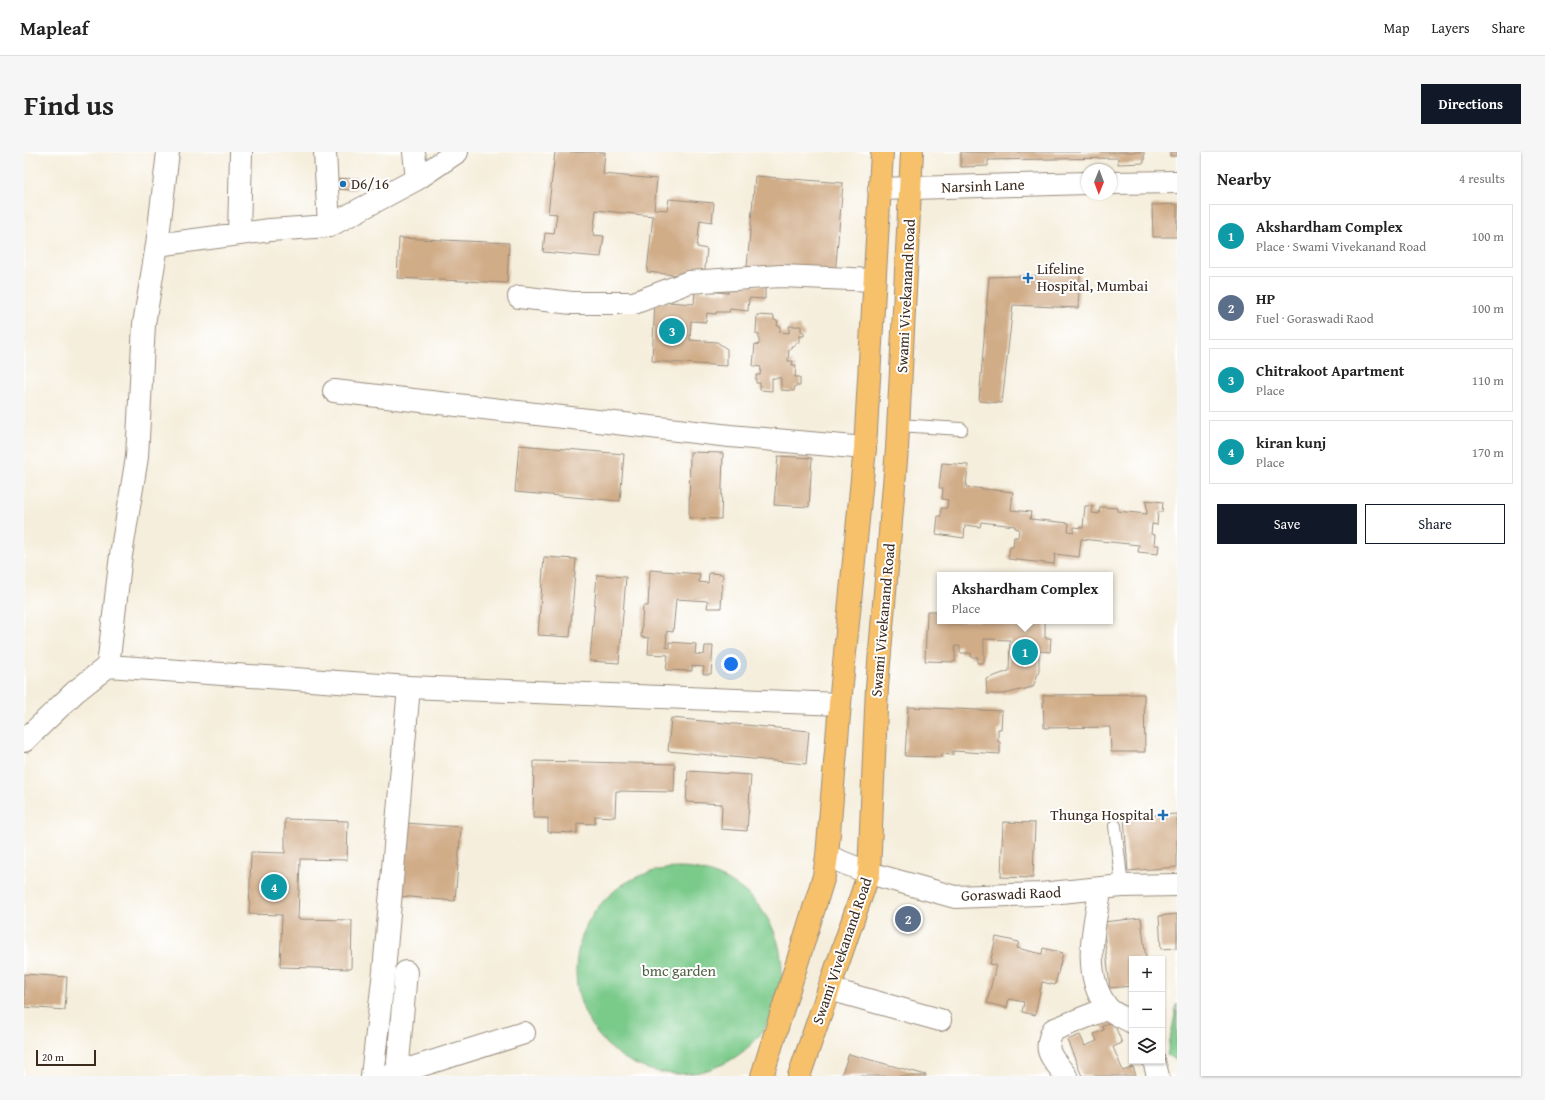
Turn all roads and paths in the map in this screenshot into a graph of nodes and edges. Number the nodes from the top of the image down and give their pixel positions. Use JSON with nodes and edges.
{"nodes":[{"id":1,"x":168,"y":152,"type":"edge"},
{"id":2,"x":241,"y":152,"type":"edge"},
{"id":3,"x":325,"y":152,"type":"edge"},
{"id":4,"x":414,"y":152,"type":"edge"},
{"id":5,"x":457,"y":152,"type":"edge"},
{"id":6,"x":882,"y":152,"type":"edge"},
{"id":7,"x":912,"y":152,"type":"edge"},
{"id":8,"x":418,"y":179,"type":"junction"},
{"id":9,"x":1177,"y":182,"type":"edge"},
{"id":10,"x":1081,"y":183,"type":"edge"},
{"id":11,"x":1117,"y":183,"type":"edge"},
{"id":12,"x":879,"y":188,"type":"junction"},
{"id":13,"x":912,"y":189,"type":"junction"},
{"id":14,"x":329,"y":226,"type":"junction"},
{"id":15,"x":239,"y":234,"type":"junction"},
{"id":16,"x":157,"y":245,"type":"junction"},
{"id":17,"x":874,"y":280,"type":"junction"},
{"id":18,"x":519,"y":297,"type":"dead end"},
{"id":19,"x":334,"y":391,"type":"dead end"},
{"id":20,"x":898,"y":425,"type":"junction"},
{"id":21,"x":961,"y":429,"type":"dead end"},
{"id":22,"x":865,"y":448,"type":"junction"},
{"id":23,"x":108,"y":666,"type":"junction"},
{"id":24,"x":409,"y":687,"type":"junction"},
{"id":25,"x":840,"y":704,"type":"junction"},
{"id":26,"x":24,"y":741,"type":"edge"},
{"id":27,"x":1115,"y":826,"type":"dead end"},
{"id":28,"x":827,"y":856,"type":"junction"},
{"id":29,"x":869,"y":873,"type":"junction"},
{"id":30,"x":1177,"y":885,"type":"edge"},
{"id":31,"x":1112,"y":887,"type":"junction"},
{"id":32,"x":384,"y":971,"type":"junction"},
{"id":33,"x":829,"y":989,"type":"junction"},
{"id":34,"x":1108,"y":1008,"type":"junction"},
{"id":35,"x":940,"y":1020,"type":"dead end"},
{"id":36,"x":1129,"y":1020,"type":"edge"},
{"id":37,"x":524,"y":1033,"type":"dead end"},
{"id":38,"x":1155,"y":1064,"type":"edge"},
{"id":39,"x":386,"y":1070,"type":"edge"},
{"id":40,"x":762,"y":1076,"type":"edge"},
{"id":41,"x":799,"y":1076,"type":"edge"},
{"id":42,"x":1066,"y":1076,"type":"edge"},
{"id":43,"x":1158,"y":1076,"type":"edge"}],
"edges":[{"from":1,"to":16,"type":"street"},
{"from":2,"to":15,"type":"street"},
{"from":3,"to":14,"type":"street"},
{"from":4,"to":8,"type":"street"},
{"from":5,"to":8,"type":"street"},
{"from":6,"to":12,"type":"main road"},
{"from":7,"to":13,"type":"main road","name":"Swami Vivekanand Road"},
{"from":8,"to":14,"type":"street"},
{"from":9,"to":11,"type":"street"},
{"from":10,"to":13,"type":"street","name":"Narsinh Lane"},
{"from":12,"to":13,"type":"street","name":"Narsinh Lane"},
{"from":12,"to":17,"type":"main road"},
{"from":13,"to":20,"type":"main road","name":"Swami Vivekanand Road"},
{"from":14,"to":15,"type":"street"},
{"from":15,"to":16,"type":"street"},
{"from":16,"to":23,"type":"street"},
{"from":17,"to":18,"type":"street"},
{"from":17,"to":22,"type":"main road"},
{"from":19,"to":22,"type":"street"},
{"from":20,"to":21,"type":"lane"},
{"from":20,"to":29,"type":"main road","name":"Swami Vivekanand Road"},
{"from":22,"to":25,"type":"main road"},
{"from":23,"to":24,"type":"street"},
{"from":23,"to":26,"type":"street"},
{"from":24,"to":25,"type":"street"},
{"from":24,"to":32,"type":"street"},
{"from":25,"to":28,"type":"main road"},
{"from":27,"to":31,"type":"lane"},
{"from":28,"to":29,"type":"street","name":"Goraswadi Raod"},
{"from":28,"to":40,"type":"main road"},
{"from":29,"to":31,"type":"street","name":"Goraswadi Raod"},
{"from":29,"to":33,"type":"main road","name":"Swami Vivekanand Road"},
{"from":30,"to":31,"type":"street","name":"Goraswadi Raod"},
{"from":31,"to":34,"type":"street"},
{"from":32,"to":39,"type":"street"},
{"from":32,"to":39,"type":"street"},
{"from":33,"to":35,"type":"street"},
{"from":33,"to":41,"type":"main road","name":"Swami Vivekanand Road"},
{"from":34,"to":36,"type":"street"},
{"from":34,"to":42,"type":"street"},
{"from":37,"to":39,"type":"street"},
{"from":38,"to":43,"type":"street"}]}
